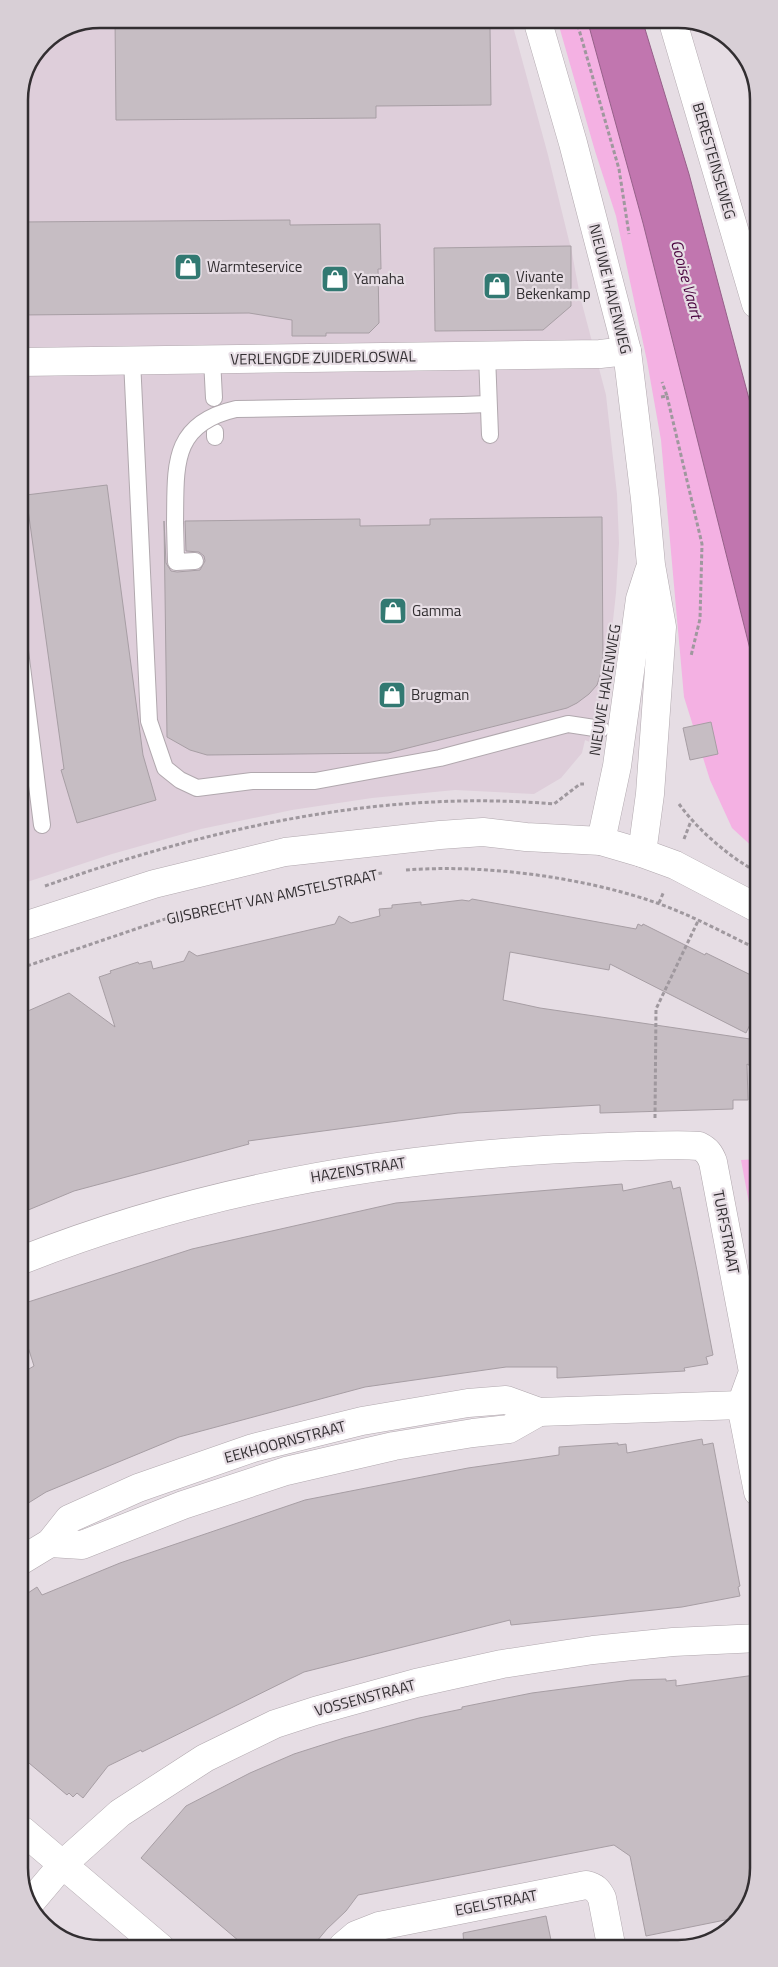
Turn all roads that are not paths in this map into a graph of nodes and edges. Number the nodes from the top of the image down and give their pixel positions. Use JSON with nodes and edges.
{"nodes":[{"id":1,"x":540,"y":28,"type":"edge"},
{"id":2,"x":675,"y":28,"type":"edge"},
{"id":3,"x":750,"y":284,"type":"edge"},
{"id":4,"x":627,"y":351,"type":"junction"},
{"id":5,"x":486,"y":355,"type":"junction"},
{"id":6,"x":212,"y":359,"type":"junction"},
{"id":7,"x":132,"y":360,"type":"junction"},
{"id":8,"x":28,"y":362,"type":"edge"},
{"id":9,"x":214,"y":398,"type":"dead end"},
{"id":10,"x":488,"y":404,"type":"junction"},
{"id":11,"x":490,"y":436,"type":"dead end"},
{"id":12,"x":195,"y":561,"type":"dead end"},
{"id":13,"x":651,"y":565,"type":"junction"},
{"id":14,"x":28,"y":715,"type":"edge"},
{"id":15,"x":611,"y":730,"type":"junction"},
{"id":16,"x":42,"y":826,"type":"dead end"},
{"id":17,"x":601,"y":841,"type":"junction"},
{"id":18,"x":642,"y":853,"type":"junction"},
{"id":19,"x":750,"y":904,"type":"edge"},
{"id":20,"x":28,"y":924,"type":"edge"},
{"id":21,"x":705,"y":1149,"type":"joint"},
{"id":22,"x":28,"y":1258,"type":"edge"},
{"id":23,"x":750,"y":1356,"type":"edge"},
{"id":24,"x":750,"y":1380,"type":"edge"},
{"id":25,"x":741,"y":1405,"type":"junction"},
{"id":26,"x":750,"y":1451,"type":"edge"},
{"id":27,"x":28,"y":1556,"type":"edge"},
{"id":28,"x":750,"y":1638,"type":"edge"},
{"id":29,"x":28,"y":1835,"type":"edge"},
{"id":30,"x":63,"y":1864,"type":"junction"},
{"id":31,"x":34,"y":1897,"type":"edge"},
{"id":32,"x":151,"y":1939,"type":"edge"},
{"id":33,"x":351,"y":1939,"type":"edge"},
{"id":34,"x":610,"y":1940,"type":"edge"}],
"edges":[{"from":1,"to":4,"type":"street","name":"NIEUWE HAVENWEG"},
{"from":2,"to":3,"type":"street","name":"BERESTEINSEWEG"},
{"from":4,"to":5,"type":"street","name":"VERLENGDE ZUIDERLOSWAL"},
{"from":4,"to":13,"type":"street","name":"NIEUWE HAVENWEG"},
{"from":5,"to":6,"type":"street","name":"VERLENGDE ZUIDERLOSWAL"},
{"from":5,"to":10,"type":"lane"},
{"from":6,"to":7,"type":"street","name":"VERLENGDE ZUIDERLOSWAL"},
{"from":6,"to":9,"type":"lane"},
{"from":7,"to":8,"type":"street","name":"VERLENGDE ZUIDERLOSWAL"},
{"from":7,"to":15,"type":"lane"},
{"from":10,"to":11,"type":"lane"},
{"from":10,"to":12,"type":"lane","bridge":true},
{"from":13,"to":15,"type":"street","name":"NIEUWE HAVENWEG"},
{"from":13,"to":18,"type":"street","name":"NIEUWE HAVENWEG"},
{"from":14,"to":16,"type":"lane"},
{"from":15,"to":17,"type":"street","name":"NIEUWE HAVENWEG"},
{"from":17,"to":18,"type":"street"},
{"from":17,"to":20,"type":"street"},
{"from":18,"to":19,"type":"street"},
{"from":21,"to":22,"type":"street","name":"HAZENSTRAAT"},
{"from":21,"to":23,"type":"street","name":"TURFSTRAAT"},
{"from":24,"to":25,"type":"street","name":"TURFSTRAAT"},
{"from":25,"to":26,"type":"street"},
{"from":25,"to":27,"type":"street","name":"EEKHOORNSTRAAT"},
{"from":28,"to":30,"type":"street","name":"VOSSENSTRAAT"},
{"from":29,"to":30,"type":"street"},
{"from":30,"to":31,"type":"street","name":"VOSSENSTRAAT"},
{"from":30,"to":32,"type":"street"},
{"from":33,"to":34,"type":"street","name":"EGELSTRAAT"}]}
